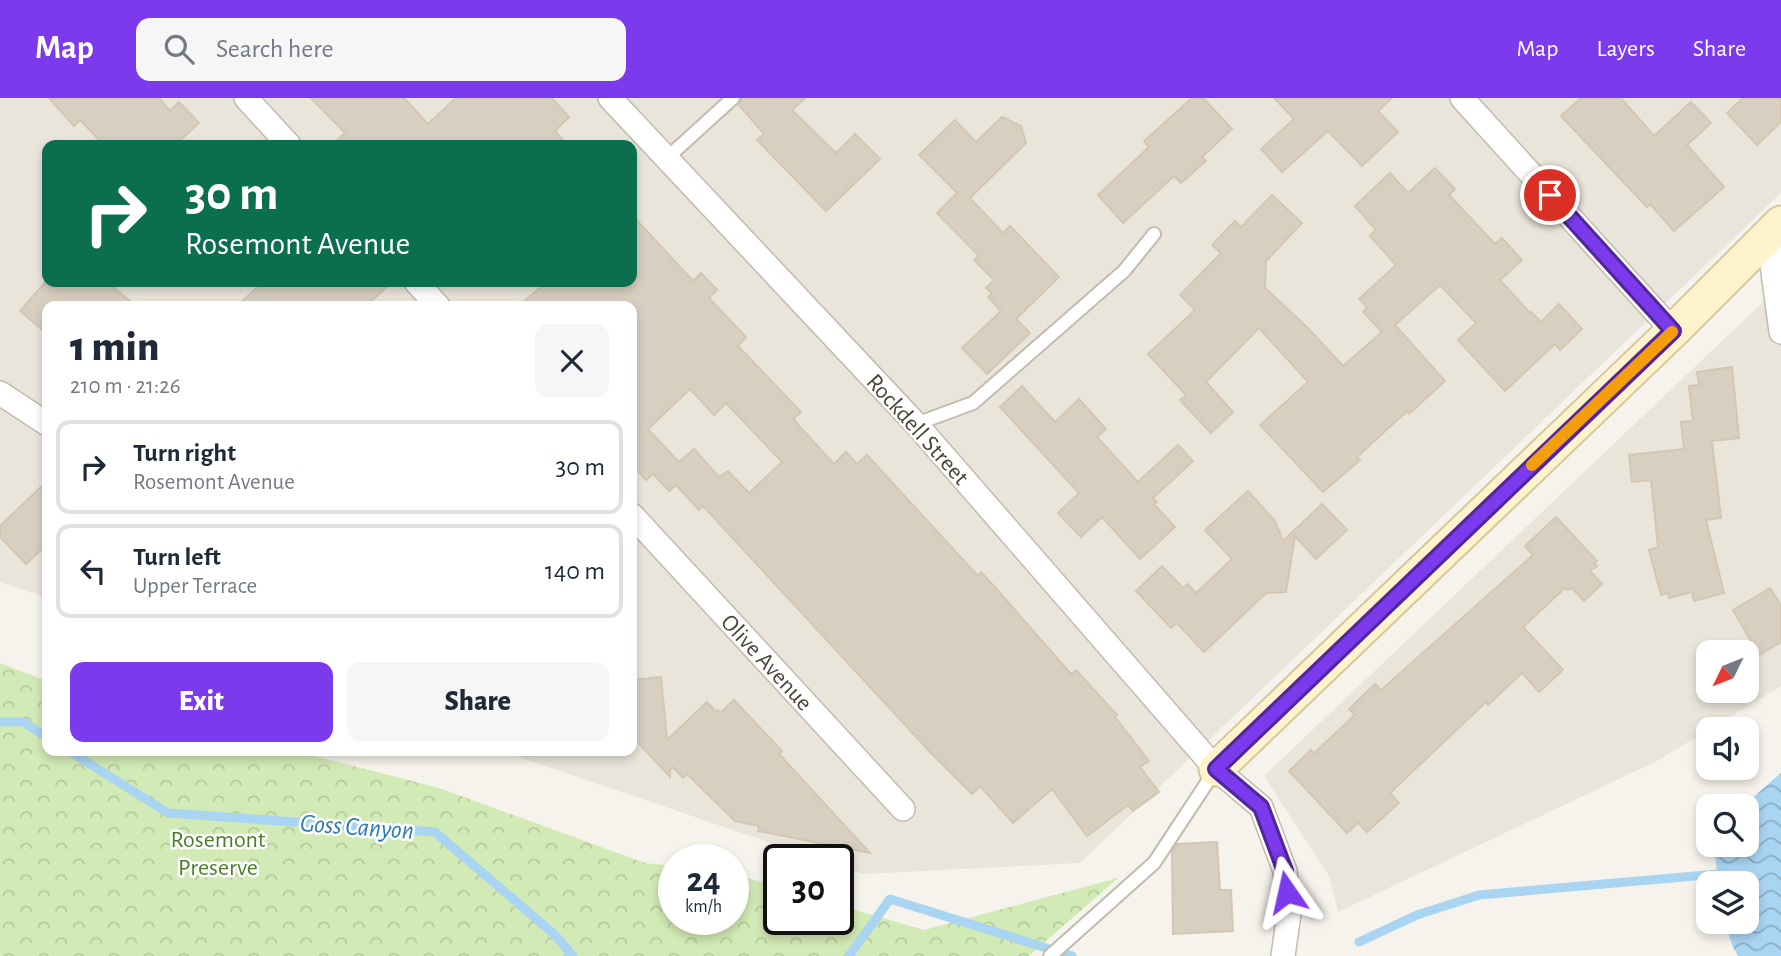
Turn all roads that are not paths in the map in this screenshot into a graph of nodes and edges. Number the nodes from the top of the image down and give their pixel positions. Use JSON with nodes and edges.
{"nodes":[{"id":1,"x":246,"y":98,"type":"edge"},
{"id":2,"x":610,"y":98,"type":"edge"},
{"id":3,"x":733,"y":98,"type":"edge"},
{"id":4,"x":1462,"y":98,"type":"edge"},
{"id":5,"x":284,"y":140,"type":"edge"},
{"id":6,"x":667,"y":158,"type":"junction"},
{"id":7,"x":1774,"y":229,"type":"edge"},
{"id":8,"x":1154,"y":234,"type":"dead end"},
{"id":9,"x":421,"y":287,"type":"edge"},
{"id":10,"x":433,"y":301,"type":"edge"},
{"id":11,"x":1673,"y":331,"type":"junction"},
{"id":12,"x":1781,"y":332,"type":"edge"},
{"id":13,"x":0,"y":393,"type":"edge"},
{"id":14,"x":42,"y":421,"type":"edge"},
{"id":15,"x":916,"y":424,"type":"junction"},
{"id":16,"x":637,"y":520,"type":"edge"},
{"id":17,"x":1216,"y":769,"type":"junction"},
{"id":18,"x":903,"y":809,"type":"dead end"},
{"id":19,"x":1050,"y":956,"type":"edge"},
{"id":20,"x":1283,"y":956,"type":"edge"}],
"edges":[{"from":1,"to":5,"type":"street"},
{"from":2,"to":6,"type":"street","name":"Rockdell Street"},
{"from":3,"to":6,"type":"lane"},
{"from":4,"to":11,"type":"street"},
{"from":6,"to":15,"type":"street","name":"Rockdell Street"},
{"from":7,"to":11,"type":"street"},
{"from":7,"to":12,"type":"street"},
{"from":8,"to":15,"type":"lane"},
{"from":9,"to":10,"type":"street"},
{"from":11,"to":17,"type":"street"},
{"from":13,"to":14,"type":"street"},
{"from":15,"to":17,"type":"street","name":"Rockdell Street"},
{"from":16,"to":18,"type":"street","name":"Olive Avenue"},
{"from":17,"to":19,"type":"lane"},
{"from":17,"to":20,"type":"street","name":"Rockdell Street"}]}
